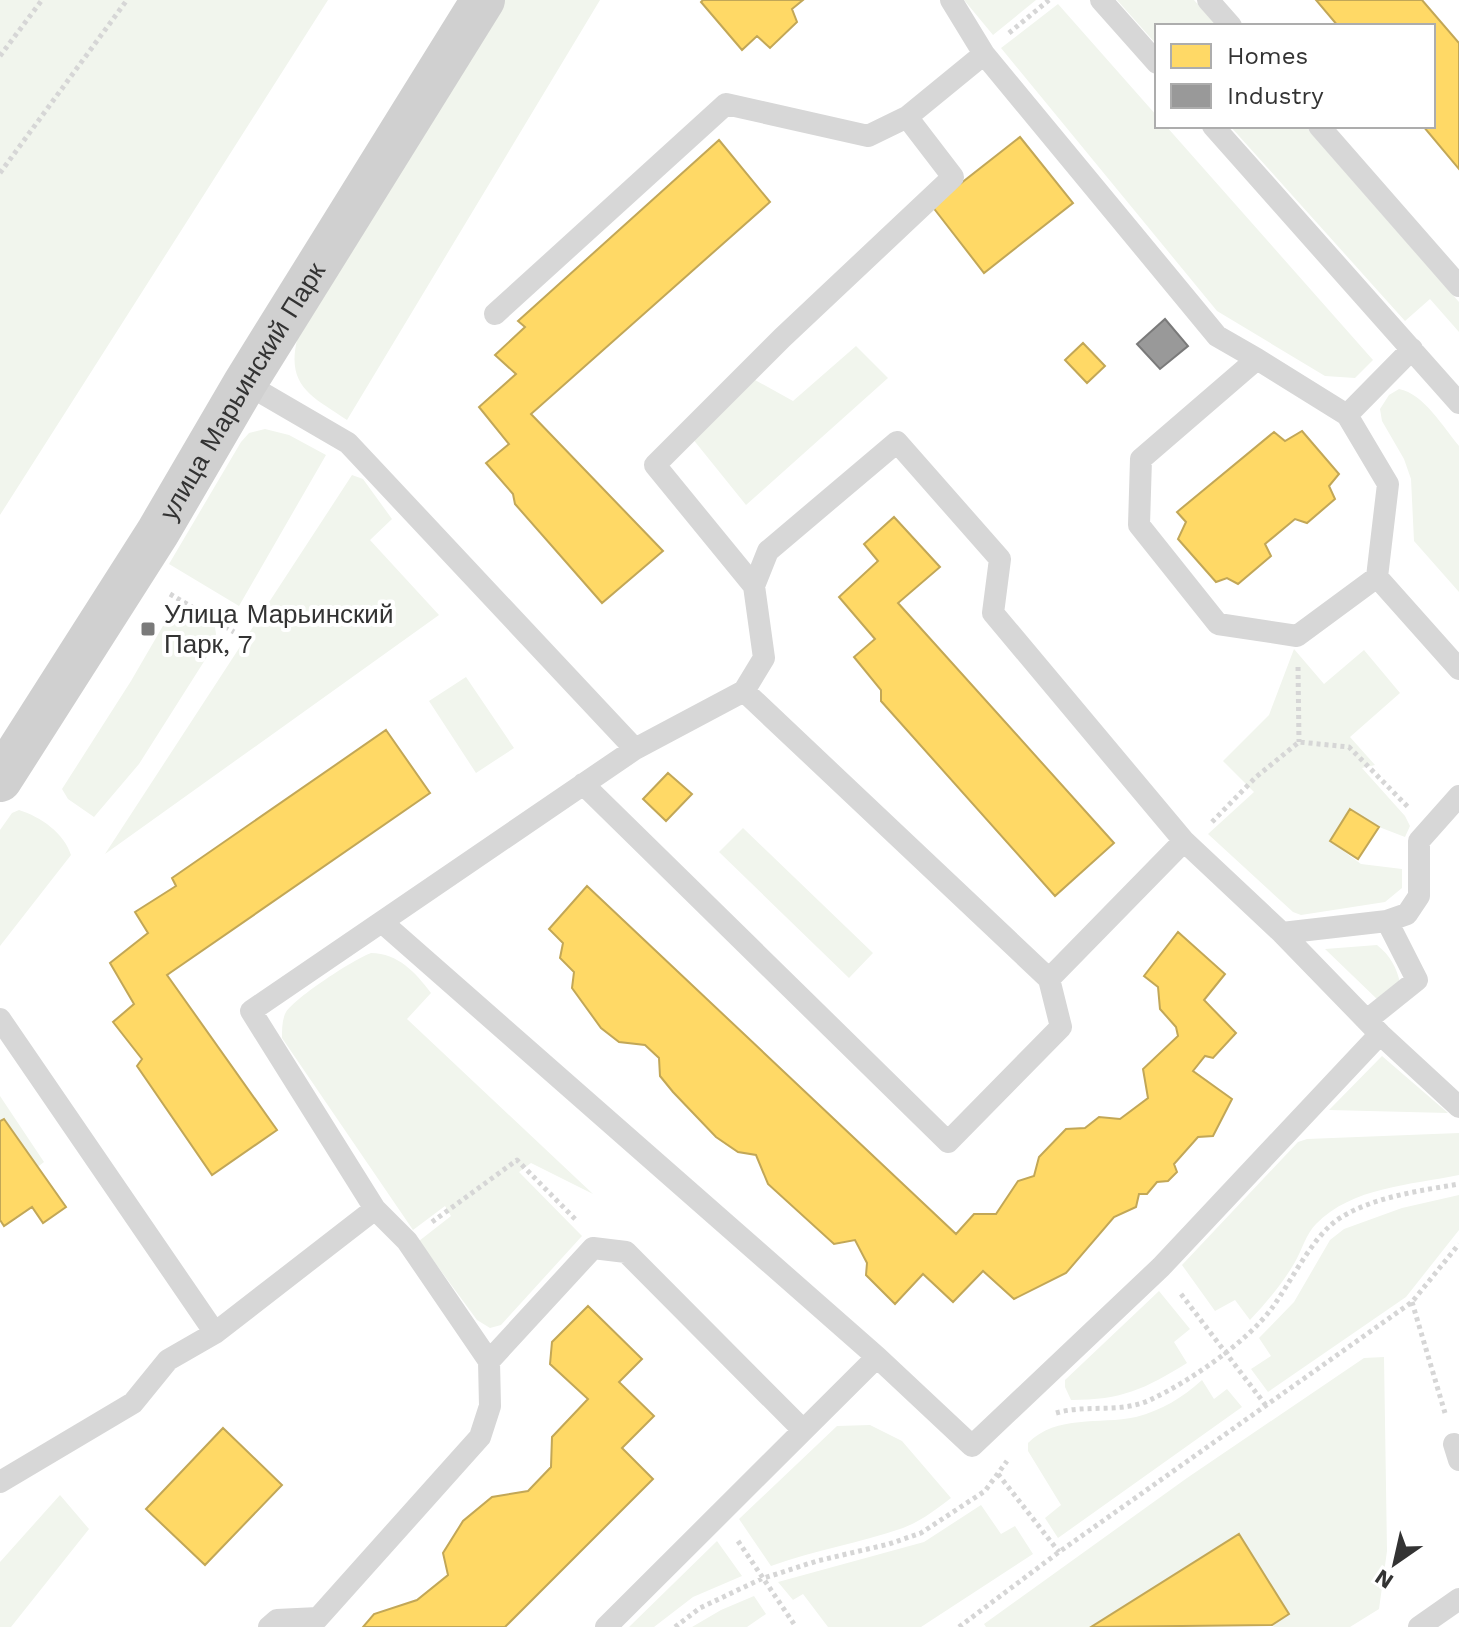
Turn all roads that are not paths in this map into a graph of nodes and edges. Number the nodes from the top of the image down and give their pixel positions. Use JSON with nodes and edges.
{"nodes":[{"id":1,"x":483,"y":0,"type":"edge"},
{"id":2,"x":951,"y":0,"type":"edge"},
{"id":3,"x":1101,"y":0,"type":"edge"},
{"id":4,"x":1208,"y":0,"type":"edge"},
{"id":5,"x":1229,"y":24,"type":"edge"},
{"id":6,"x":984,"y":54,"type":"junction"},
{"id":7,"x":1155,"y":61,"type":"edge"},
{"id":8,"x":907,"y":117,"type":"junction"},
{"id":9,"x":1215,"y":128,"type":"edge"},
{"id":10,"x":1321,"y":128,"type":"edge"},
{"id":11,"x":1459,"y":286,"type":"edge"},
{"id":12,"x":495,"y":314,"type":"dead end"},
{"id":13,"x":1412,"y":349,"type":"junction"},
{"id":14,"x":1257,"y":359,"type":"junction"},
{"id":15,"x":245,"y":383,"type":"junction"},
{"id":16,"x":1459,"y":403,"type":"edge"},
{"id":17,"x":1347,"y":415,"type":"junction"},
{"id":18,"x":1377,"y":577,"type":"junction"},
{"id":19,"x":754,"y":586,"type":"junction"},
{"id":20,"x":1459,"y":669,"type":"edge"},
{"id":21,"x":744,"y":691,"type":"junction"},
{"id":22,"x":635,"y":749,"type":"junction"},
{"id":23,"x":0,"y":780,"type":"edge"},
{"id":24,"x":583,"y":784,"type":"junction"},
{"id":25,"x":1459,"y":796,"type":"edge"},
{"id":26,"x":1186,"y":843,"type":"junction"},
{"id":27,"x":1387,"y":921,"type":"junction"},
{"id":28,"x":383,"y":923,"type":"junction"},
{"id":29,"x":1282,"y":933,"type":"junction"},
{"id":30,"x":1049,"y":979,"type":"junction"},
{"id":31,"x":0,"y":1019,"type":"edge"},
{"id":32,"x":1374,"y":1027,"type":"junction"},
{"id":33,"x":1459,"y":1107,"type":"edge"},
{"id":34,"x":375,"y":1209,"type":"junction"},
{"id":35,"x":215,"y":1333,"type":"junction"},
{"id":36,"x":877,"y":1357,"type":"junction"},
{"id":37,"x":489,"y":1361,"type":"junction"},
{"id":38,"x":803,"y":1430,"type":"junction"},
{"id":39,"x":0,"y":1482,"type":"edge"},
{"id":40,"x":1459,"y":1599,"type":"edge"},
{"id":41,"x":269,"y":1627,"type":"edge"},
{"id":42,"x":606,"y":1627,"type":"edge"},
{"id":43,"x":1419,"y":1627,"type":"edge"}],
"edges":[{"from":1,"to":15,"type":"main road","name":"улица Марьинский Парк"},
{"from":2,"to":6,"type":"lane"},
{"from":3,"to":7,"type":"lane"},
{"from":4,"to":5,"type":"lane"},
{"from":6,"to":8,"type":"lane"},
{"from":6,"to":14,"type":"lane"},
{"from":8,"to":12,"type":"lane"},
{"from":8,"to":19,"type":"lane"},
{"from":9,"to":13,"type":"lane"},
{"from":10,"to":11,"type":"lane"},
{"from":13,"to":16,"type":"lane"},
{"from":13,"to":17,"type":"lane"},
{"from":14,"to":17,"type":"lane"},
{"from":14,"to":18,"type":"lane"},
{"from":15,"to":22,"type":"lane"},
{"from":15,"to":23,"type":"main road","name":"улица Марьинский Парк"},
{"from":17,"to":18,"type":"lane"},
{"from":18,"to":20,"type":"lane"},
{"from":19,"to":21,"type":"lane"},
{"from":19,"to":26,"type":"lane"},
{"from":21,"to":22,"type":"lane"},
{"from":21,"to":30,"type":"lane"},
{"from":22,"to":24,"type":"lane"},
{"from":24,"to":28,"type":"lane"},
{"from":24,"to":30,"type":"lane"},
{"from":25,"to":27,"type":"lane"},
{"from":26,"to":29,"type":"lane"},
{"from":26,"to":30,"type":"lane"},
{"from":27,"to":29,"type":"lane"},
{"from":27,"to":32,"type":"lane"},
{"from":28,"to":34,"type":"lane"},
{"from":28,"to":36,"type":"lane"},
{"from":29,"to":32,"type":"lane"},
{"from":31,"to":35,"type":"lane"},
{"from":32,"to":33,"type":"lane"},
{"from":32,"to":36,"type":"lane"},
{"from":34,"to":35,"type":"lane"},
{"from":34,"to":37,"type":"lane"},
{"from":35,"to":39,"type":"lane"},
{"from":36,"to":38,"type":"lane"},
{"from":37,"to":38,"type":"lane"},
{"from":37,"to":41,"type":"lane"},
{"from":38,"to":42,"type":"lane"},
{"from":40,"to":43,"type":"lane"}]}
